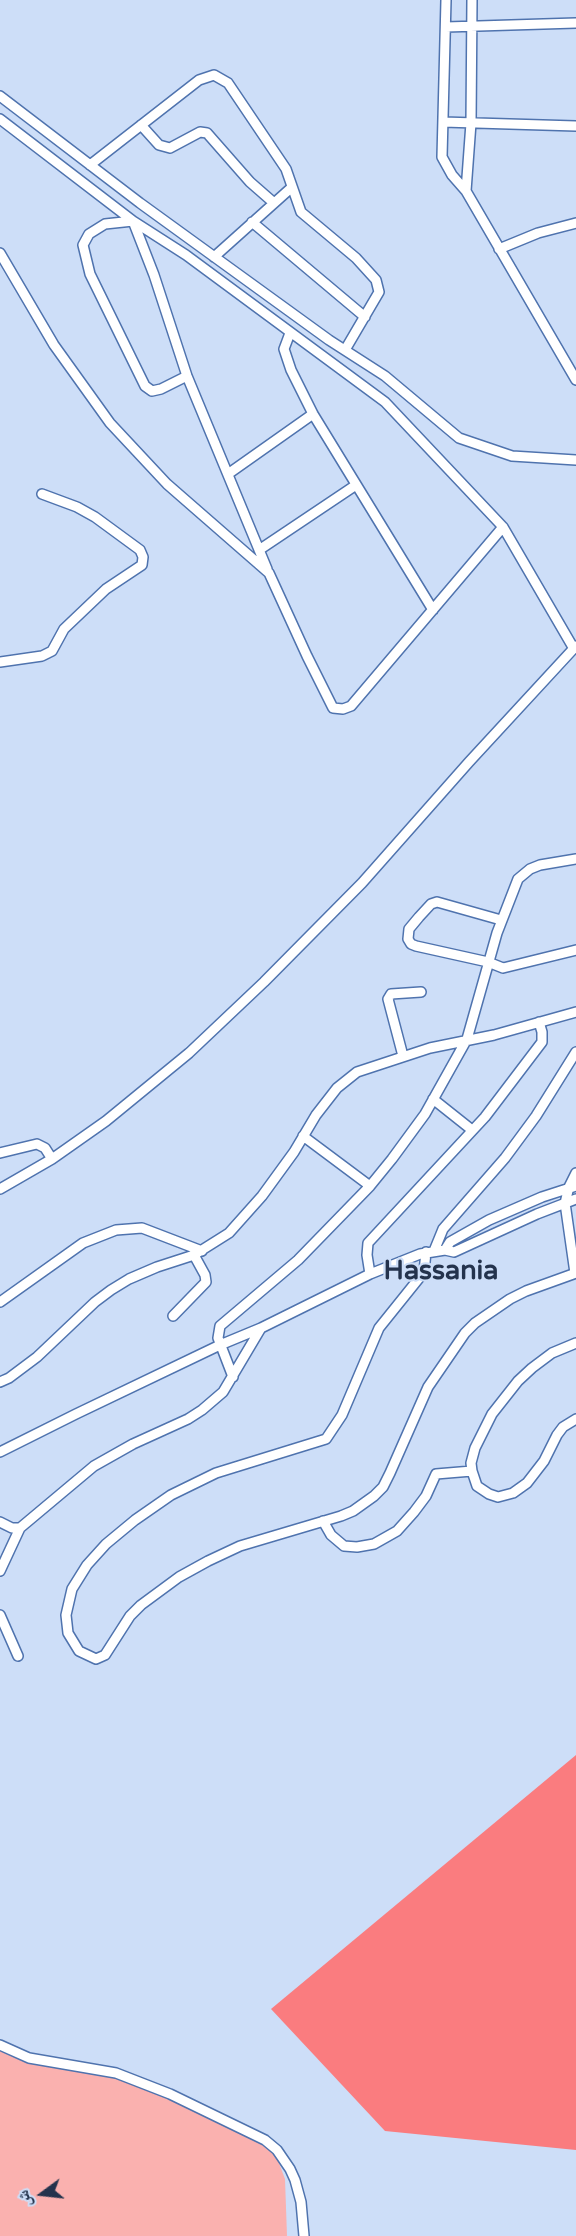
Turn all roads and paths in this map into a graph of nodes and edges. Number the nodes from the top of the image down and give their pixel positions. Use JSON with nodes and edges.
{"nodes":[{"id":1,"x":446,"y":0,"type":"edge"},
{"id":2,"x":472,"y":0,"type":"edge"},
{"id":3,"x":576,"y":23,"type":"edge"},
{"id":4,"x":471,"y":26,"type":"junction"},
{"id":5,"x":446,"y":27,"type":"junction"},
{"id":6,"x":0,"y":96,"type":"edge"},
{"id":7,"x":0,"y":119,"type":"edge"},
{"id":8,"x":443,"y":122,"type":"junction"},
{"id":9,"x":471,"y":123,"type":"junction"},
{"id":10,"x":141,"y":125,"type":"junction"},
{"id":11,"x":576,"y":126,"type":"edge"},
{"id":12,"x":90,"y":165,"type":"junction"},
{"id":13,"x":291,"y":188,"type":"junction"},
{"id":14,"x":466,"y":191,"type":"junction"},
{"id":15,"x":274,"y":203,"type":"junction"},
{"id":16,"x":133,"y":221,"type":"junction"},
{"id":17,"x":252,"y":222,"type":"junction"},
{"id":18,"x":576,"y":223,"type":"edge"},
{"id":19,"x":498,"y":249,"type":"junction"},
{"id":20,"x":0,"y":253,"type":"edge"},
{"id":21,"x":214,"y":257,"type":"junction"},
{"id":22,"x":365,"y":317,"type":"junction"},
{"id":23,"x":290,"y":333,"type":"junction"},
{"id":24,"x":345,"y":350,"type":"junction"},
{"id":25,"x":187,"y":376,"type":"junction"},
{"id":26,"x":576,"y":380,"type":"edge"},
{"id":27,"x":313,"y":414,"type":"junction"},
{"id":28,"x":576,"y":460,"type":"edge"},
{"id":29,"x":228,"y":474,"type":"junction"},
{"id":30,"x":356,"y":485,"type":"junction"},
{"id":31,"x":42,"y":494,"type":"dead end"},
{"id":32,"x":503,"y":527,"type":"junction"},
{"id":33,"x":259,"y":550,"type":"junction"},
{"id":34,"x":269,"y":573,"type":"junction"},
{"id":35,"x":433,"y":610,"type":"junction"},
{"id":36,"x":575,"y":648,"type":"edge"},
{"id":37,"x":0,"y":662,"type":"edge"},
{"id":38,"x":576,"y":859,"type":"edge"},
{"id":39,"x":501,"y":920,"type":"junction"},
{"id":40,"x":576,"y":950,"type":"edge"},
{"id":41,"x":488,"y":962,"type":"junction"},
{"id":42,"x":421,"y":992,"type":"dead end"},
{"id":43,"x":576,"y":1012,"type":"edge"},
{"id":44,"x":539,"y":1022,"type":"junction"},
{"id":45,"x":467,"y":1039,"type":"junction"},
{"id":46,"x":576,"y":1052,"type":"edge"},
{"id":47,"x":403,"y":1056,"type":"junction"},
{"id":48,"x":433,"y":1100,"type":"junction"},
{"id":49,"x":472,"y":1131,"type":"junction"},
{"id":50,"x":303,"y":1136,"type":"junction"},
{"id":51,"x":0,"y":1154,"type":"edge"},
{"id":52,"x":52,"y":1159,"type":"junction"},
{"id":53,"x":576,"y":1173,"type":"edge"},
{"id":54,"x":370,"y":1186,"type":"junction"},
{"id":55,"x":572,"y":1187,"type":"edge"},
{"id":56,"x":0,"y":1189,"type":"edge"},
{"id":57,"x":576,"y":1199,"type":"edge"},
{"id":58,"x":565,"y":1203,"type":"junction"},
{"id":59,"x":445,"y":1250,"type":"junction"},
{"id":60,"x":430,"y":1252,"type":"junction"},
{"id":61,"x":198,"y":1253,"type":"junction"},
{"id":62,"x":576,"y":1273,"type":"edge"},
{"id":63,"x":370,"y":1274,"type":"junction"},
{"id":64,"x":0,"y":1302,"type":"edge"},
{"id":65,"x":173,"y":1316,"type":"dead end"},
{"id":66,"x":261,"y":1328,"type":"junction"},
{"id":67,"x":576,"y":1343,"type":"edge"},
{"id":68,"x":220,"y":1345,"type":"junction"},
{"id":69,"x":233,"y":1377,"type":"junction"},
{"id":70,"x":0,"y":1382,"type":"edge"},
{"id":71,"x":576,"y":1419,"type":"edge"},
{"id":72,"x":576,"y":1430,"type":"edge"},
{"id":73,"x":0,"y":1452,"type":"edge"},
{"id":74,"x":472,"y":1471,"type":"junction"},
{"id":75,"x":323,"y":1521,"type":"junction"},
{"id":76,"x":0,"y":1522,"type":"edge"},
{"id":77,"x":20,"y":1528,"type":"junction"},
{"id":78,"x":0,"y":1571,"type":"edge"},
{"id":79,"x":0,"y":1615,"type":"edge"},
{"id":80,"x":18,"y":1656,"type":"dead end"},
{"id":81,"x":0,"y":2045,"type":"edge"},
{"id":82,"x":304,"y":2236,"type":"edge"}],
"edges":[{"from":1,"to":5,"type":"street"},
{"from":2,"to":4,"type":"street"},
{"from":3,"to":4,"type":"street"},
{"from":4,"to":5,"type":"street"},
{"from":4,"to":9,"type":"street"},
{"from":5,"to":8,"type":"street"},
{"from":6,"to":12,"type":"street"},
{"from":7,"to":16,"type":"street"},
{"from":8,"to":9,"type":"street"},
{"from":8,"to":14,"type":"street"},
{"from":9,"to":11,"type":"street"},
{"from":9,"to":14,"type":"street"},
{"from":10,"to":12,"type":"street"},
{"from":10,"to":13,"type":"street"},
{"from":10,"to":15,"type":"street"},
{"from":12,"to":21,"type":"street"},
{"from":13,"to":15,"type":"street"},
{"from":13,"to":22,"type":"street"},
{"from":14,"to":19,"type":"street"},
{"from":15,"to":17,"type":"street"},
{"from":16,"to":23,"type":"street"},
{"from":16,"to":25,"type":"street"},
{"from":16,"to":25,"type":"street"},
{"from":17,"to":21,"type":"street"},
{"from":17,"to":22,"type":"street"},
{"from":18,"to":19,"type":"street"},
{"from":19,"to":26,"type":"street"},
{"from":20,"to":34,"type":"street"},
{"from":21,"to":24,"type":"street"},
{"from":22,"to":24,"type":"street"},
{"from":23,"to":27,"type":"street"},
{"from":23,"to":32,"type":"street"},
{"from":24,"to":28,"type":"street"},
{"from":25,"to":29,"type":"street"},
{"from":27,"to":29,"type":"street"},
{"from":27,"to":30,"type":"street"},
{"from":29,"to":33,"type":"street"},
{"from":30,"to":33,"type":"street"},
{"from":30,"to":35,"type":"street"},
{"from":31,"to":37,"type":"street"},
{"from":32,"to":35,"type":"street"},
{"from":32,"to":36,"type":"street"},
{"from":33,"to":34,"type":"street"},
{"from":34,"to":35,"type":"street"},
{"from":36,"to":52,"type":"street"},
{"from":38,"to":39,"type":"street"},
{"from":39,"to":41,"type":"street"},
{"from":39,"to":41,"type":"street"},
{"from":40,"to":41,"type":"street"},
{"from":41,"to":45,"type":"street"},
{"from":42,"to":47,"type":"street"},
{"from":43,"to":44,"type":"street"},
{"from":44,"to":45,"type":"street"},
{"from":44,"to":49,"type":"street"},
{"from":45,"to":47,"type":"street"},
{"from":45,"to":48,"type":"street"},
{"from":46,"to":60,"type":"street"},
{"from":47,"to":50,"type":"street"},
{"from":48,"to":49,"type":"street"},
{"from":48,"to":54,"type":"street"},
{"from":49,"to":63,"type":"street"},
{"from":50,"to":54,"type":"street"},
{"from":50,"to":61,"type":"street"},
{"from":51,"to":52,"type":"street"},
{"from":52,"to":56,"type":"street"},
{"from":53,"to":55,"type":"street"},
{"from":54,"to":68,"type":"street"},
{"from":55,"to":58,"type":"street"},
{"from":55,"to":59,"type":"street"},
{"from":57,"to":58,"type":"street"},
{"from":58,"to":59,"type":"street"},
{"from":58,"to":62,"type":"street"},
{"from":59,"to":60,"type":"street"},
{"from":60,"to":63,"type":"street"},
{"from":60,"to":75,"type":"street"},
{"from":61,"to":64,"type":"street"},
{"from":61,"to":65,"type":"street"},
{"from":61,"to":70,"type":"street"},
{"from":62,"to":75,"type":"street"},
{"from":63,"to":66,"type":"street"},
{"from":66,"to":68,"type":"street"},
{"from":66,"to":69,"type":"street"},
{"from":67,"to":74,"type":"street"},
{"from":68,"to":69,"type":"street"},
{"from":68,"to":73,"type":"street"},
{"from":69,"to":77,"type":"street"},
{"from":71,"to":72,"type":"street"},
{"from":71,"to":74,"type":"street"},
{"from":74,"to":75,"type":"street"},
{"from":76,"to":77,"type":"street"},
{"from":77,"to":78,"type":"street"},
{"from":79,"to":80,"type":"street"},
{"from":81,"to":82,"type":"street"}]}
